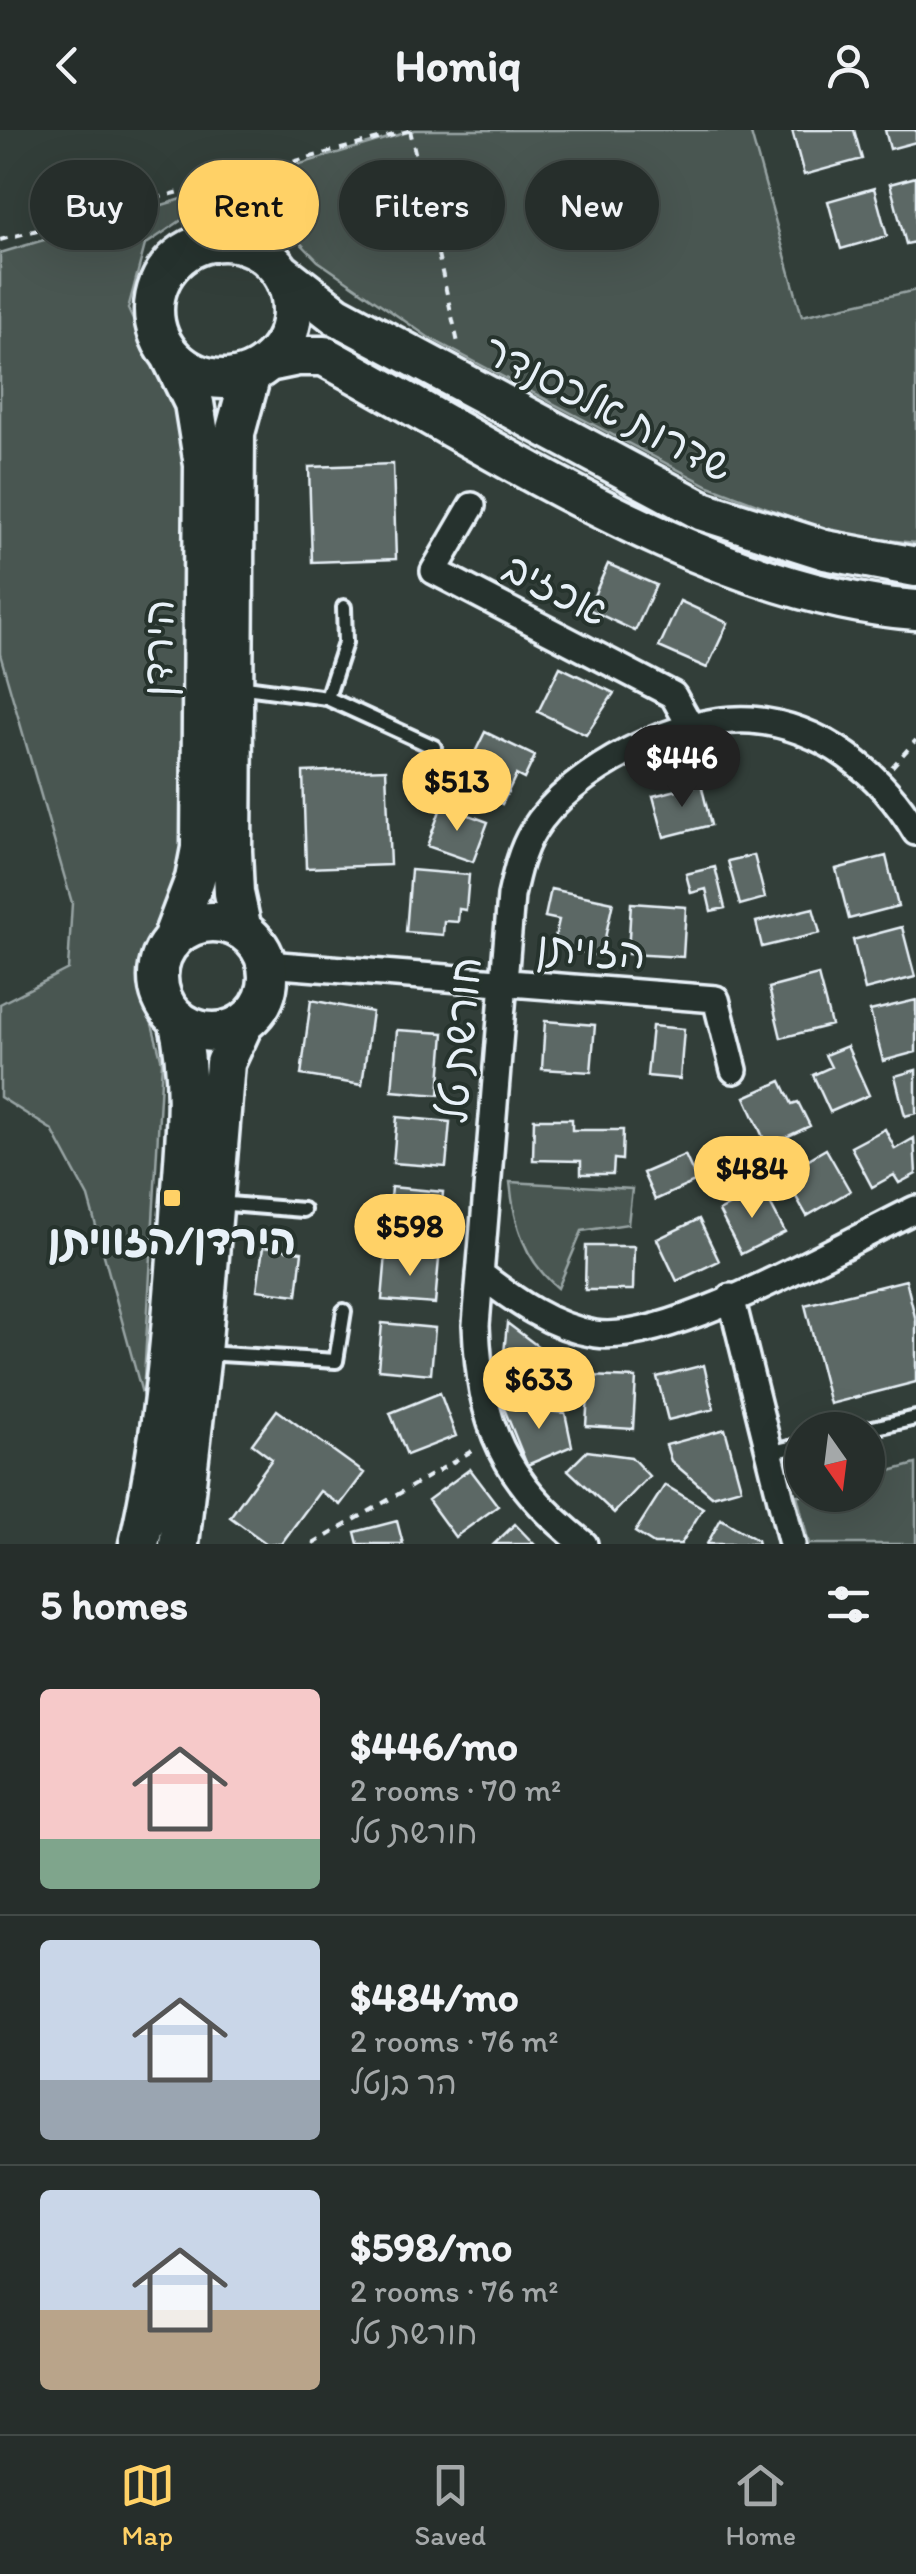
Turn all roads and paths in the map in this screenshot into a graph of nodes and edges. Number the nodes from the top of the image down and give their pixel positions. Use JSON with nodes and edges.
{"nodes":[{"id":1,"x":410,"y":130,"type":"edge"},
{"id":2,"x":0,"y":240,"type":"edge"},
{"id":3,"x":282,"y":273,"type":"junction"},
{"id":4,"x":171,"y":356,"type":"junction"},
{"id":5,"x":260,"y":368,"type":"junction"},
{"id":6,"x":468,"y":387,"type":"junction"},
{"id":7,"x":472,"y":506,"type":"dead end"},
{"id":8,"x":916,"y":568,"type":"edge"},
{"id":9,"x":344,"y":607,"type":"dead end"},
{"id":10,"x":916,"y":610,"type":"edge"},
{"id":11,"x":234,"y":686,"type":"junction"},
{"id":12,"x":327,"y":698,"type":"junction"},
{"id":13,"x":696,"y":728,"type":"junction"},
{"id":14,"x":916,"y":740,"type":"edge"},
{"id":15,"x":434,"y":747,"type":"dead end"},
{"id":16,"x":879,"y":781,"type":"junction"},
{"id":17,"x":916,"y":832,"type":"edge"},
{"id":18,"x":242,"y":930,"type":"junction"},
{"id":19,"x":171,"y":942,"type":"junction"},
{"id":20,"x":267,"y":964,"type":"junction"},
{"id":21,"x":504,"y":983,"type":"junction"},
{"id":22,"x":178,"y":1019,"type":"junction"},
{"id":23,"x":243,"y":1024,"type":"junction"},
{"id":24,"x":734,"y":1070,"type":"dead end"},
{"id":25,"x":214,"y":1203,"type":"junction"},
{"id":26,"x":916,"y":1209,"type":"edge"},
{"id":27,"x":303,"y":1210,"type":"dead end"},
{"id":28,"x":480,"y":1274,"type":"junction"},
{"id":29,"x":731,"y":1297,"type":"junction"},
{"id":30,"x":344,"y":1311,"type":"dead end"},
{"id":31,"x":201,"y":1353,"type":"junction"},
{"id":32,"x":916,"y":1418,"type":"edge"},
{"id":33,"x":885,"y":1425,"type":"edge"},
{"id":34,"x":494,"y":1438,"type":"junction"},
{"id":35,"x":785,"y":1449,"type":"edge"},
{"id":36,"x":769,"y":1453,"type":"junction"},
{"id":37,"x":139,"y":1544,"type":"edge"},
{"id":38,"x":179,"y":1544,"type":"edge"},
{"id":39,"x":314,"y":1544,"type":"edge"},
{"id":40,"x":584,"y":1544,"type":"edge"},
{"id":41,"x":792,"y":1544,"type":"edge"}],
"edges":[{"from":1,"to":2,"type":"path"},
{"from":1,"to":6,"type":"path"},
{"from":3,"to":4,"type":"street"},
{"from":3,"to":5,"type":"street"},
{"from":3,"to":6,"type":"street","name":"שדרות אלכסנדר"},
{"from":4,"to":5,"type":"street"},
{"from":4,"to":19,"type":"street","name":"הירדן"},
{"from":5,"to":10,"type":"street","name":"שדרות אלכסנדר"},
{"from":5,"to":11,"type":"street","name":"הירדן"},
{"from":6,"to":8,"type":"street","name":"שדרות אלכסנדר"},
{"from":7,"to":13,"type":"street","name":"אכזיב"},
{"from":9,"to":12,"type":"lane"},
{"from":11,"to":12,"type":"lane"},
{"from":11,"to":18,"type":"street","name":"הירדן"},
{"from":12,"to":15,"type":"lane"},
{"from":13,"to":16,"type":"street"},
{"from":13,"to":21,"type":"street","name":"חורשת טל"},
{"from":14,"to":16,"type":"path"},
{"from":16,"to":17,"type":"street"},
{"from":18,"to":19,"type":"street"},
{"from":18,"to":20,"type":"street"},
{"from":19,"to":22,"type":"street"},
{"from":20,"to":21,"type":"street","name":"הזויתן"},
{"from":20,"to":23,"type":"street"},
{"from":21,"to":24,"type":"street","name":"הזויתן"},
{"from":21,"to":28,"type":"street","name":"חורשת טל"},
{"from":22,"to":23,"type":"street"},
{"from":22,"to":37,"type":"street"},
{"from":23,"to":25,"type":"street"},
{"from":25,"to":27,"type":"lane"},
{"from":25,"to":31,"type":"street"},
{"from":26,"to":29,"type":"street"},
{"from":28,"to":29,"type":"street"},
{"from":28,"to":34,"type":"street","name":"חורשת טל"},
{"from":29,"to":36,"type":"street"},
{"from":30,"to":31,"type":"lane"},
{"from":31,"to":38,"type":"street"},
{"from":32,"to":33,"type":"lane"},
{"from":34,"to":39,"type":"path"},
{"from":34,"to":40,"type":"street","name":"חורשת טל"},
{"from":35,"to":36,"type":"lane"},
{"from":36,"to":41,"type":"street"}]}
